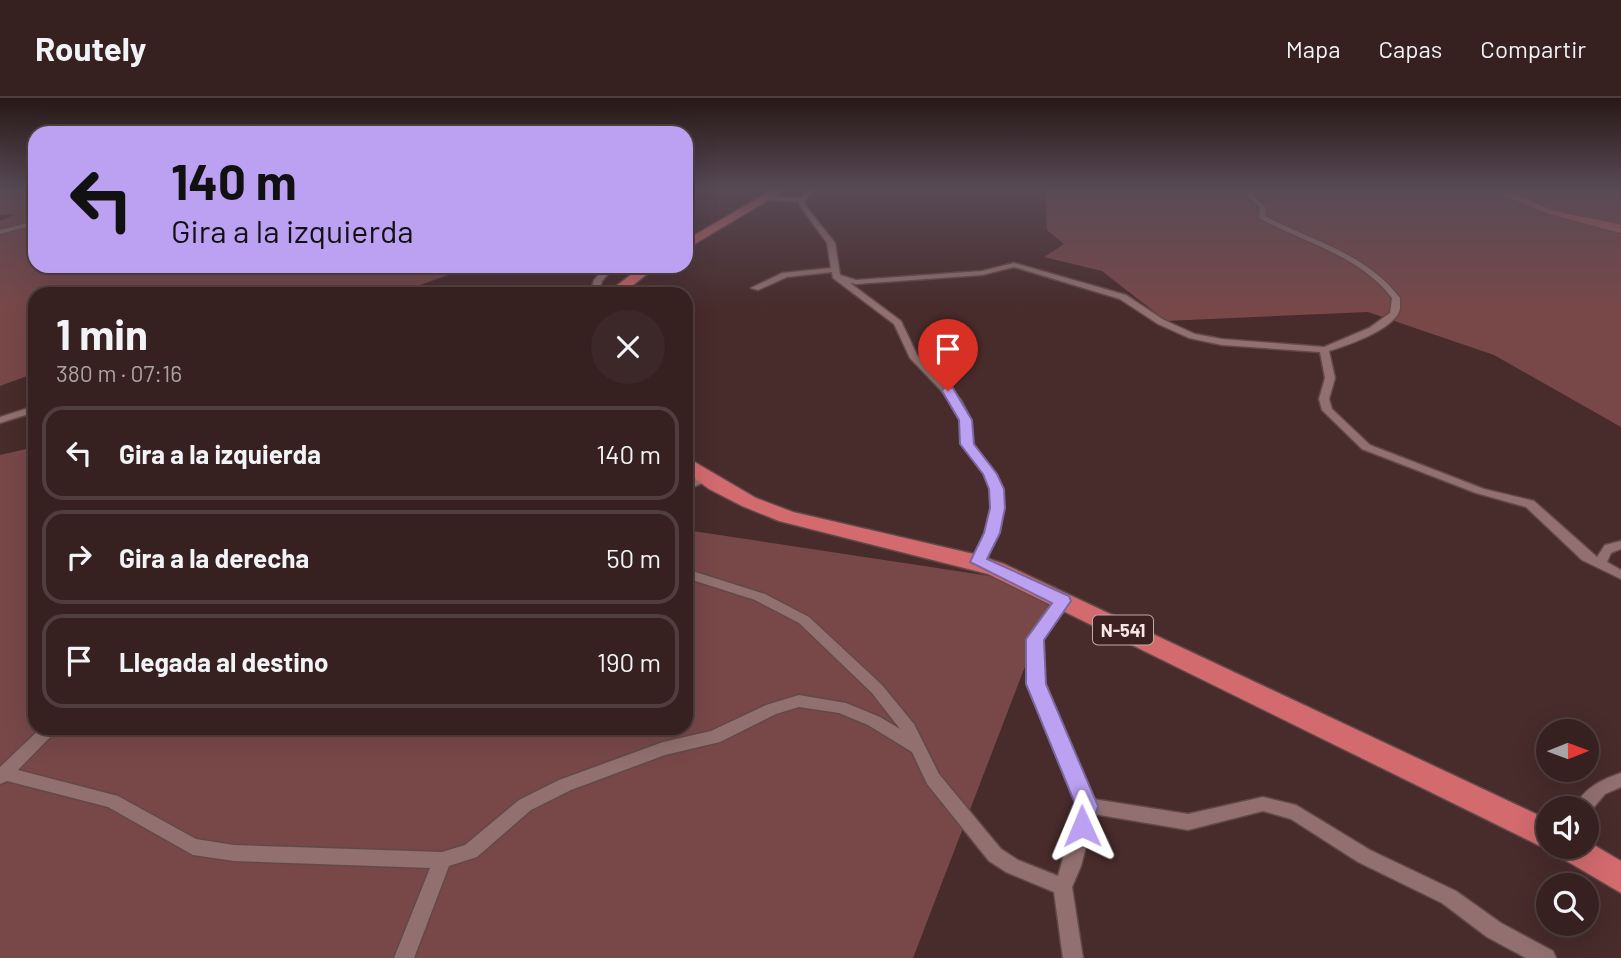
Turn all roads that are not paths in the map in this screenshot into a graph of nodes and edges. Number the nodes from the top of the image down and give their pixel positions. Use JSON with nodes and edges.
{"nodes":[{"id":1,"x":714,"y":229,"type":"edge"},
{"id":2,"x":818,"y":229,"type":"edge"},
{"id":3,"x":1286,"y":229,"type":"edge"},
{"id":4,"x":693,"y":241,"type":"edge"},
{"id":5,"x":641,"y":273,"type":"edge"},
{"id":6,"x":834,"y":273,"type":"junction"},
{"id":7,"x":622,"y":287,"type":"edge"},
{"id":8,"x":755,"y":288,"type":"dead end"},
{"id":9,"x":1324,"y":350,"type":"junction"},
{"id":10,"x":28,"y":411,"type":"edge"},
{"id":11,"x":0,"y":420,"type":"edge"},
{"id":12,"x":693,"y":476,"type":"edge"},
{"id":13,"x":1621,"y":545,"type":"edge"},
{"id":14,"x":978,"y":562,"type":"junction"},
{"id":15,"x":1600,"y":565,"type":"junction"},
{"id":16,"x":693,"y":575,"type":"edge"},
{"id":17,"x":1621,"y":575,"type":"edge"},
{"id":18,"x":1062,"y":601,"type":"junction"},
{"id":19,"x":44,"y":735,"type":"edge"},
{"id":20,"x":916,"y":747,"type":"junction"},
{"id":21,"x":3,"y":776,"type":"edge"},
{"id":22,"x":1621,"y":780,"type":"edge"},
{"id":23,"x":1592,"y":796,"type":"edge"},
{"id":24,"x":1087,"y":806,"type":"junction"},
{"id":25,"x":1536,"y":829,"type":"edge"},
{"id":26,"x":1590,"y":859,"type":"edge"},
{"id":27,"x":442,"y":860,"type":"junction"},
{"id":28,"x":1621,"y":878,"type":"edge"},
{"id":29,"x":1063,"y":887,"type":"junction"},
{"id":30,"x":404,"y":958,"type":"edge"},
{"id":31,"x":1073,"y":958,"type":"edge"},
{"id":32,"x":1546,"y":958,"type":"edge"}],
"edges":[{"from":1,"to":4,"type":"highway"},
{"from":2,"to":6,"type":"street"},
{"from":3,"to":9,"type":"street"},
{"from":5,"to":7,"type":"highway"},
{"from":6,"to":8,"type":"street"},
{"from":6,"to":9,"type":"street"},
{"from":6,"to":14,"type":"street"},
{"from":9,"to":15,"type":"street"},
{"from":10,"to":11,"type":"street"},
{"from":12,"to":14,"type":"highway","number":"N-541"},
{"from":13,"to":15,"type":"street"},
{"from":14,"to":18,"type":"highway","number":"N-541"},
{"from":15,"to":17,"type":"street"},
{"from":16,"to":20,"type":"street"},
{"from":18,"to":24,"type":"street"},
{"from":18,"to":25,"type":"highway","number":"N-541"},
{"from":19,"to":21,"type":"street"},
{"from":20,"to":27,"type":"street"},
{"from":20,"to":29,"type":"street"},
{"from":21,"to":27,"type":"street"},
{"from":22,"to":23,"type":"street"},
{"from":24,"to":29,"type":"street"},
{"from":24,"to":32,"type":"street"},
{"from":26,"to":28,"type":"highway"},
{"from":27,"to":30,"type":"street"},
{"from":29,"to":31,"type":"street"}]}
